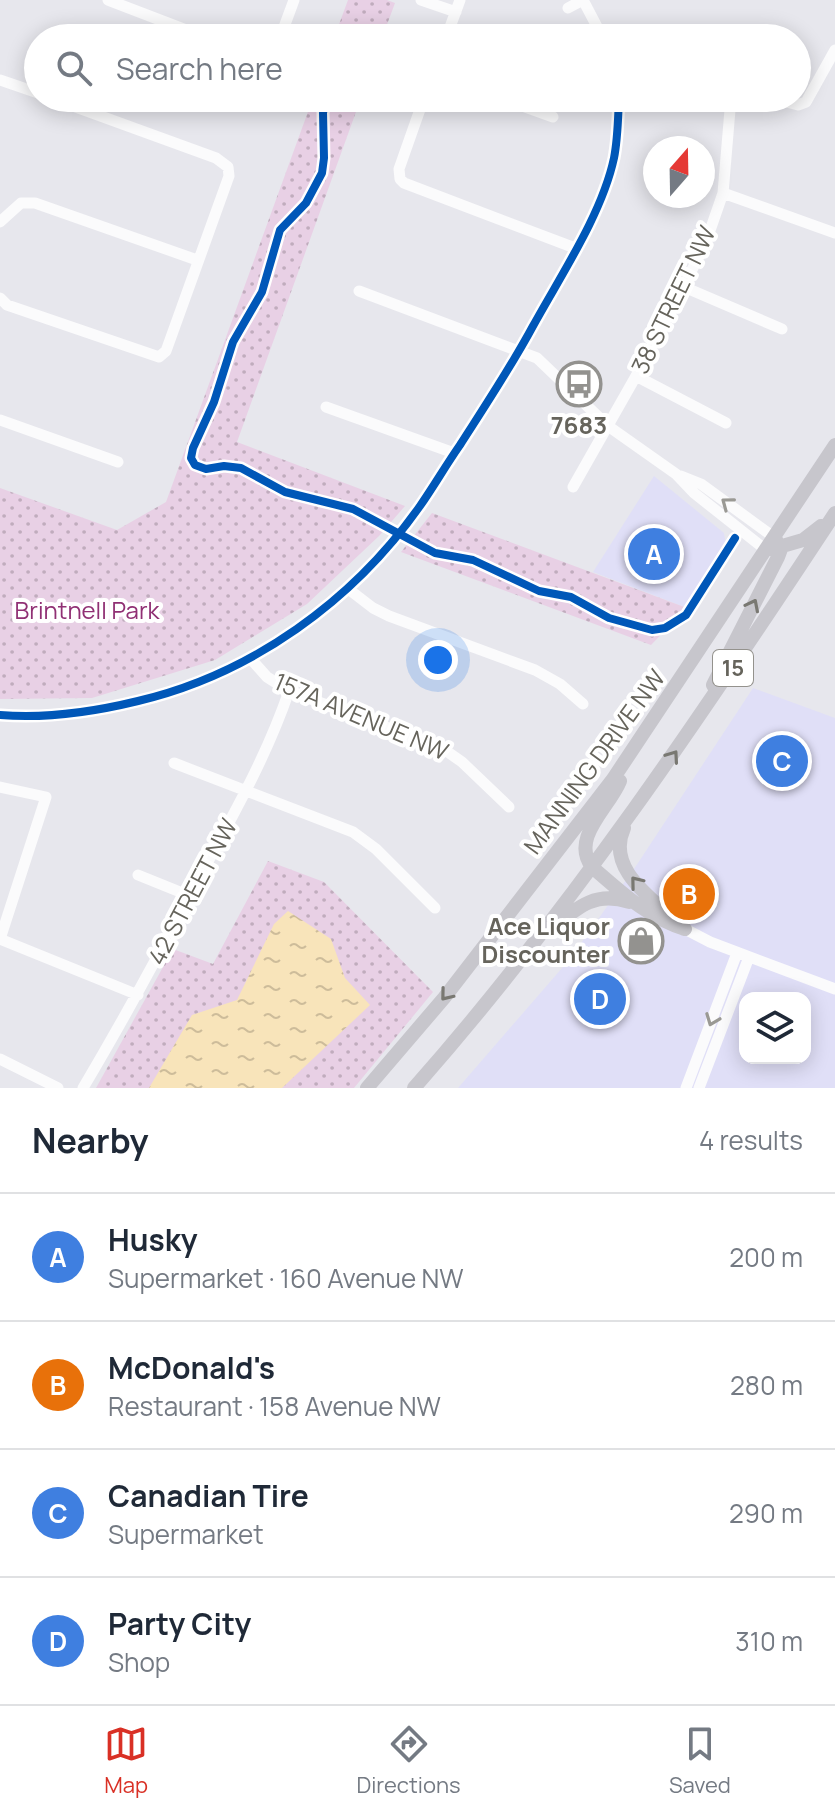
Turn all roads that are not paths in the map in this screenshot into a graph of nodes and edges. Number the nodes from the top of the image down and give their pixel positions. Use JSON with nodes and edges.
{"nodes":[{"id":1,"x":108,"y":0,"type":"edge"},
{"id":2,"x":294,"y":0,"type":"edge"},
{"id":3,"x":421,"y":0,"type":"edge"},
{"id":4,"x":460,"y":0,"type":"edge"},
{"id":5,"x":583,"y":0,"type":"edge"},
{"id":6,"x":568,"y":8,"type":"dead end"},
{"id":7,"x":456,"y":12,"type":"junction"},
{"id":8,"x":171,"y":24,"type":"edge"},
{"id":9,"x":285,"y":24,"type":"edge"},
{"id":10,"x":451,"y":24,"type":"edge"},
{"id":11,"x":596,"y":24,"type":"edge"},
{"id":12,"x":835,"y":50,"type":"edge"},
{"id":13,"x":0,"y":80,"type":"edge"},
{"id":14,"x":24,"y":88,"type":"edge"},
{"id":15,"x":811,"y":93,"type":"edge"},
{"id":16,"x":90,"y":112,"type":"edge"},
{"id":17,"x":419,"y":112,"type":"edge"},
{"id":18,"x":539,"y":112,"type":"edge"},
{"id":19,"x":618,"y":112,"type":"edge"},
{"id":20,"x":730,"y":112,"type":"edge"},
{"id":21,"x":553,"y":117,"type":"dead end"},
{"id":22,"x":723,"y":193,"type":"junction"},
{"id":23,"x":0,"y":222,"type":"edge"},
{"id":24,"x":835,"y":233,"type":"edge"},
{"id":25,"x":575,"y":248,"type":"junction"},
{"id":26,"x":197,"y":260,"type":"junction"},
{"id":27,"x":684,"y":287,"type":"junction"},
{"id":28,"x":359,"y":291,"type":"dead end"},
{"id":29,"x":0,"y":298,"type":"edge"},
{"id":30,"x":782,"y":329,"type":"dead end"},
{"id":31,"x":519,"y":351,"type":"junction"},
{"id":32,"x":636,"y":376,"type":"junction"},
{"id":33,"x":326,"y":407,"type":"dead end"},
{"id":34,"x":0,"y":420,"type":"edge"},
{"id":35,"x":726,"y":423,"type":"dead end"},
{"id":36,"x":608,"y":426,"type":"junction"},
{"id":37,"x":835,"y":445,"type":"edge"},
{"id":38,"x":454,"y":453,"type":"junction"},
{"id":39,"x":118,"y":462,"type":"dead end"},
{"id":40,"x":573,"y":487,"type":"dead end"},
{"id":41,"x":834,"y":514,"type":"edge"},
{"id":42,"x":774,"y":546,"type":"junction"},
{"id":43,"x":347,"y":588,"type":"junction"},
{"id":44,"x":250,"y":658,"type":"junction"},
{"id":45,"x":289,"y":691,"type":"junction"},
{"id":46,"x":711,"y":701,"type":"junction"},
{"id":47,"x":583,"y":704,"type":"dead end"},
{"id":48,"x":0,"y":715,"type":"edge"},
{"id":49,"x":630,"y":754,"type":"junction"},
{"id":50,"x":174,"y":763,"type":"dead end"},
{"id":51,"x":0,"y":787,"type":"edge"},
{"id":52,"x":247,"y":790,"type":"junction"},
{"id":53,"x":509,"y":807,"type":"dead end"},
{"id":54,"x":628,"y":820,"type":"junction"},
{"id":55,"x":592,"y":867,"type":"junction"},
{"id":56,"x":138,"y":875,"type":"dead end"},
{"id":57,"x":190,"y":896,"type":"junction"},
{"id":58,"x":639,"y":907,"type":"junction"},
{"id":59,"x":435,"y":908,"type":"dead end"},
{"id":60,"x":685,"y":929,"type":"junction"},
{"id":61,"x":0,"y":939,"type":"edge"},
{"id":62,"x":536,"y":941,"type":"junction"},
{"id":63,"x":743,"y":955,"type":"junction"},
{"id":64,"x":835,"y":989,"type":"edge"},
{"id":65,"x":138,"y":995,"type":"junction"},
{"id":66,"x":0,"y":1059,"type":"edge"},
{"id":67,"x":58,"y":1088,"type":"edge"},
{"id":68,"x":83,"y":1088,"type":"edge"},
{"id":69,"x":367,"y":1088,"type":"edge"},
{"id":70,"x":414,"y":1088,"type":"edge"},
{"id":71,"x":686,"y":1088,"type":"edge"},
{"id":72,"x":699,"y":1088,"type":"edge"}],
"edges":[{"from":1,"to":8,"type":"street"},
{"from":2,"to":9,"type":"street"},
{"from":3,"to":7,"type":"street"},
{"from":4,"to":7,"type":"street"},
{"from":5,"to":6,"type":"street"},
{"from":5,"to":11,"type":"street"},
{"from":7,"to":10,"type":"street"},
{"from":12,"to":15,"type":"street"},
{"from":13,"to":14,"type":"street"},
{"from":16,"to":26,"type":"street"},
{"from":17,"to":25,"type":"street"},
{"from":18,"to":21,"type":"street"},
{"from":19,"to":25,"type":"street"},
{"from":20,"to":22,"type":"street","name":"38 STREET NW"},
{"from":22,"to":24,"type":"street"},
{"from":22,"to":27,"type":"street","name":"38 STREET NW"},
{"from":23,"to":26,"type":"street"},
{"from":25,"to":31,"type":"street"},
{"from":26,"to":29,"type":"street"},
{"from":27,"to":30,"type":"street"},
{"from":27,"to":32,"type":"street","name":"38 STREET NW"},
{"from":28,"to":31,"type":"street"},
{"from":31,"to":36,"type":"street"},
{"from":31,"to":38,"type":"street"},
{"from":32,"to":35,"type":"street"},
{"from":32,"to":36,"type":"street","name":"38 STREET NW"},
{"from":33,"to":38,"type":"street"},
{"from":34,"to":39,"type":"street"},
{"from":36,"to":40,"type":"street","name":"38 STREET NW"},
{"from":36,"to":42,"type":"street"},
{"from":37,"to":42,"type":"main road","name":"MANNING DRIVE NW"},
{"from":38,"to":43,"type":"street"},
{"from":41,"to":42,"type":"main road"},
{"from":41,"to":46,"type":"main road","number":"15"},
{"from":46,"to":42,"type":"main road","one_way":true},
{"from":42,"to":49,"type":"main road","name":"MANNING DRIVE NW"},
{"from":43,"to":44,"type":"street"},
{"from":43,"to":47,"type":"street"},
{"from":44,"to":45,"type":"street","name":"157A AVENUE NW"},
{"from":44,"to":48,"type":"street"},
{"from":45,"to":52,"type":"street","name":"42 STREET NW"},
{"from":45,"to":53,"type":"street","name":"157A AVENUE NW"},
{"from":54,"to":46,"type":"main road","number":"15","one_way":true},
{"from":49,"to":55,"type":"main road"},
{"from":49,"to":69,"type":"main road","name":"MANNING DRIVE NW","one_way":true},
{"from":50,"to":52,"type":"street"},
{"from":51,"to":61,"type":"street"},
{"from":52,"to":57,"type":"street","name":"42 STREET NW"},
{"from":52,"to":59,"type":"street"},
{"from":54,"to":55,"type":"main road"},
{"from":60,"to":54,"type":"main road","one_way":true},
{"from":55,"to":58,"type":"main road"},
{"from":55,"to":62,"type":"main road"},
{"from":56,"to":57,"type":"street"},
{"from":57,"to":65,"type":"street","name":"42 STREET NW"},
{"from":58,"to":60,"type":"main road"},
{"from":58,"to":62,"type":"main road"},
{"from":60,"to":63,"type":"street"},
{"from":61,"to":65,"type":"street"},
{"from":62,"to":70,"type":"main road"},
{"from":63,"to":64,"type":"street"},
{"from":63,"to":71,"type":"street","one_way":true},
{"from":63,"to":72,"type":"street"},
{"from":65,"to":68,"type":"street","name":"42 STREET NW"},
{"from":66,"to":67,"type":"street"}]}
